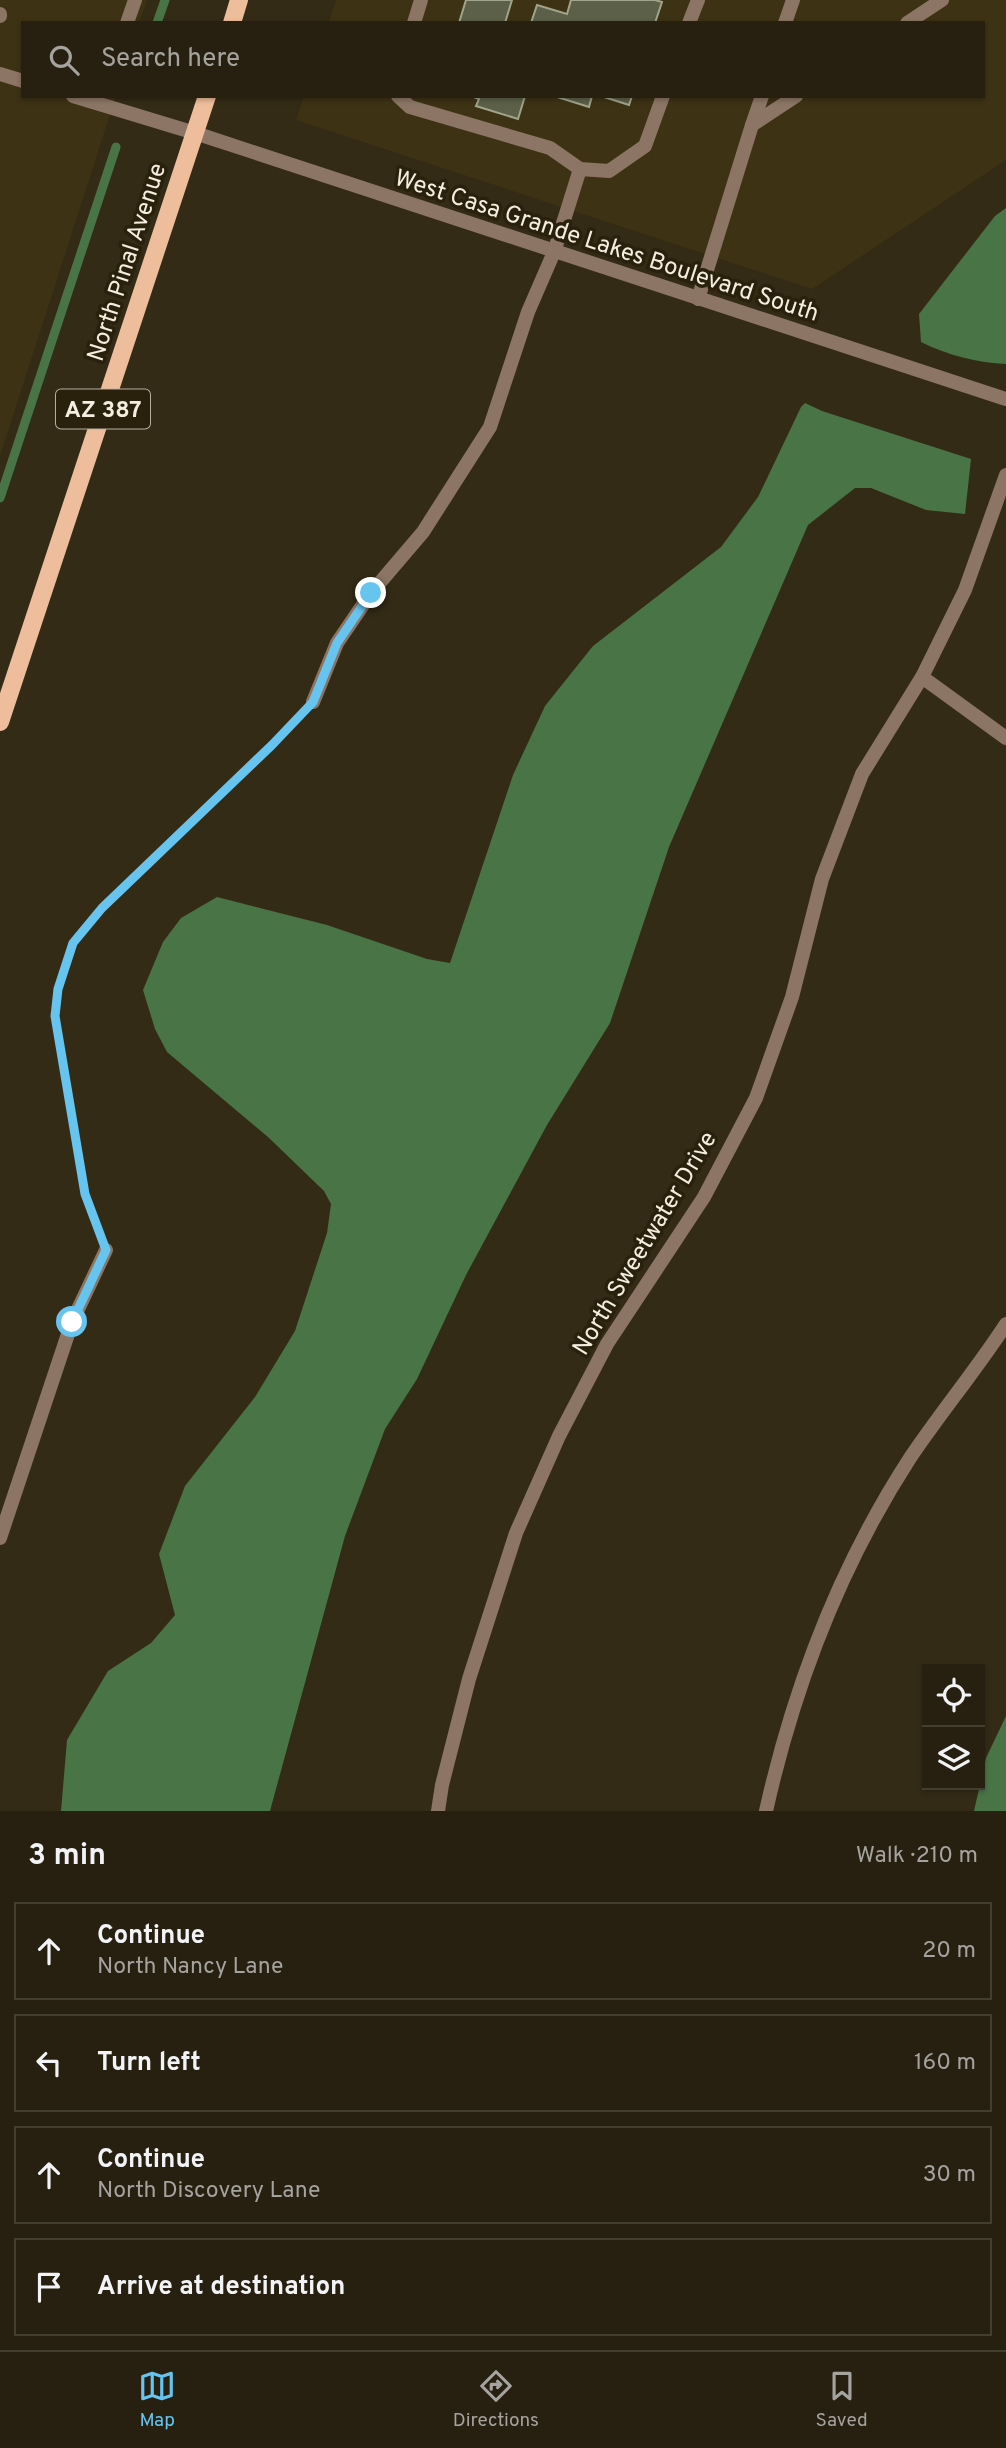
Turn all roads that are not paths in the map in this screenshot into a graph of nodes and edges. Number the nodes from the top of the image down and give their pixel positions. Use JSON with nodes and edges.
{"nodes":[{"id":1,"x":135,"y":0,"type":"edge"},
{"id":2,"x":239,"y":0,"type":"edge"},
{"id":3,"x":421,"y":0,"type":"edge"},
{"id":4,"x":698,"y":0,"type":"edge"},
{"id":5,"x":793,"y":0,"type":"edge"},
{"id":6,"x":942,"y":0,"type":"edge"},
{"id":7,"x":128,"y":21,"type":"edge"},
{"id":8,"x":233,"y":21,"type":"edge"},
{"id":9,"x":415,"y":21,"type":"edge"},
{"id":10,"x":690,"y":21,"type":"edge"},
{"id":11,"x":786,"y":21,"type":"edge"},
{"id":12,"x":910,"y":21,"type":"edge"},
{"id":13,"x":0,"y":74,"type":"edge"},
{"id":14,"x":21,"y":80,"type":"edge"},
{"id":15,"x":206,"y":98,"type":"edge"},
{"id":16,"x":400,"y":98,"type":"edge"},
{"id":17,"x":662,"y":98,"type":"edge"},
{"id":18,"x":761,"y":98,"type":"edge"},
{"id":19,"x":793,"y":98,"type":"edge"},
{"id":20,"x":102,"y":100,"type":"edge"},
{"id":21,"x":752,"y":125,"type":"junction"},
{"id":22,"x":195,"y":133,"type":"junction"},
{"id":23,"x":580,"y":169,"type":"junction"},
{"id":24,"x":554,"y":253,"type":"junction"},
{"id":25,"x":698,"y":299,"type":"junction"},
{"id":26,"x":1006,"y":399,"type":"edge"},
{"id":27,"x":1006,"y":475,"type":"edge"},
{"id":28,"x":922,"y":677,"type":"junction"},
{"id":29,"x":313,"y":702,"type":"road end"},
{"id":30,"x":0,"y":722,"type":"edge"},
{"id":31,"x":1006,"y":738,"type":"edge"},
{"id":32,"x":106,"y":1250,"type":"road end"},
{"id":33,"x":1006,"y":1324,"type":"edge"},
{"id":34,"x":0,"y":1538,"type":"edge"},
{"id":35,"x":438,"y":1811,"type":"edge"},
{"id":36,"x":766,"y":1811,"type":"edge"}],
"edges":[{"from":1,"to":7,"type":"street"},
{"from":2,"to":8,"type":"main road"},
{"from":3,"to":9,"type":"street"},
{"from":4,"to":10,"type":"street"},
{"from":5,"to":11,"type":"street"},
{"from":6,"to":12,"type":"street"},
{"from":13,"to":14,"type":"street"},
{"from":15,"to":22,"type":"main road","name":"North Pinal Avenue","number":"AZ 387"},
{"from":16,"to":23,"type":"street"},
{"from":17,"to":23,"type":"street"},
{"from":18,"to":21,"type":"street"},
{"from":19,"to":21,"type":"street"},
{"from":20,"to":22,"type":"street","name":"West Casa Grande Lakes Boulevard South"},
{"from":21,"to":25,"type":"street"},
{"from":22,"to":24,"type":"street","name":"West Casa Grande Lakes Boulevard South"},
{"from":22,"to":30,"type":"main road","name":"North Pinal Avenue","number":"AZ 387"},
{"from":23,"to":24,"type":"street"},
{"from":24,"to":25,"type":"street","name":"West Casa Grande Lakes Boulevard South"},
{"from":24,"to":29,"type":"street"},
{"from":25,"to":26,"type":"street","name":"West Casa Grande Lakes Boulevard South"},
{"from":27,"to":28,"type":"street","name":"North Sweetwater Drive"},
{"from":28,"to":31,"type":"street"},
{"from":28,"to":35,"type":"street","name":"North Sweetwater Drive"},
{"from":32,"to":34,"type":"street"},
{"from":33,"to":36,"type":"street"}]}
